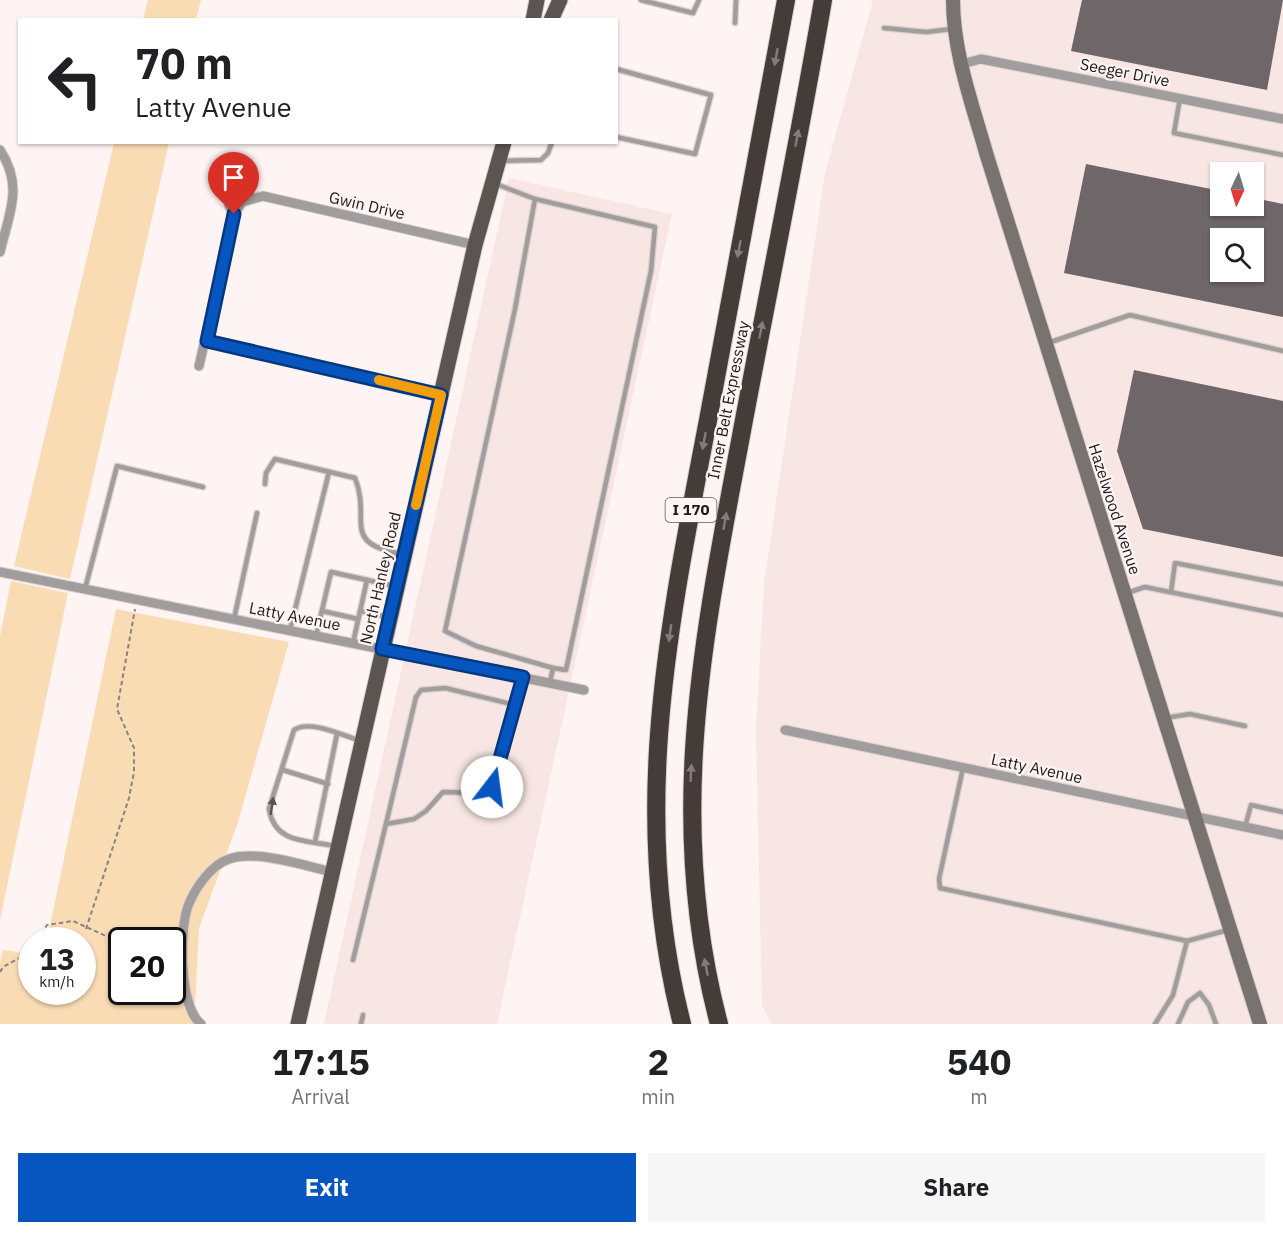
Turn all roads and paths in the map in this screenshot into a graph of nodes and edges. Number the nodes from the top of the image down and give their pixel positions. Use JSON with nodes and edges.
{"nodes":[{"id":1,"x":537,"y":0,"type":"edge"},
{"id":2,"x":560,"y":0,"type":"edge"},
{"id":3,"x":641,"y":0,"type":"edge"},
{"id":4,"x":699,"y":0,"type":"edge"},
{"id":5,"x":736,"y":0,"type":"edge"},
{"id":6,"x":786,"y":0,"type":"edge"},
{"id":7,"x":823,"y":0,"type":"edge"},
{"id":8,"x":953,"y":0,"type":"edge"},
{"id":9,"x":533,"y":18,"type":"edge"},
{"id":10,"x":552,"y":18,"type":"edge"},
{"id":11,"x":735,"y":22,"type":"dead end"},
{"id":12,"x":885,"y":28,"type":"dead end"},
{"id":13,"x":954,"y":28,"type":"junction"},
{"id":14,"x":962,"y":64,"type":"junction"},
{"id":15,"x":618,"y":70,"type":"edge"},
{"id":16,"x":1180,"y":98,"type":"junction"},
{"id":17,"x":1283,"y":119,"type":"edge"},
{"id":18,"x":618,"y":137,"type":"edge"},
{"id":19,"x":503,"y":144,"type":"edge"},
{"id":20,"x":551,"y":144,"type":"edge"},
{"id":21,"x":0,"y":150,"type":"edge"},
{"id":22,"x":1283,"y":155,"type":"edge"},
{"id":23,"x":499,"y":161,"type":"junction"},
{"id":24,"x":493,"y":183,"type":"junction"},
{"id":25,"x":252,"y":198,"type":"junction"},
{"id":26,"x":535,"y":199,"type":"junction"},
{"id":27,"x":234,"y":214,"type":"junction"},
{"id":28,"x":475,"y":245,"type":"junction"},
{"id":29,"x":0,"y":252,"type":"edge"},
{"id":30,"x":207,"y":341,"type":"junction"},
{"id":31,"x":1046,"y":344,"type":"junction"},
{"id":32,"x":1283,"y":351,"type":"edge"},
{"id":33,"x":199,"y":366,"type":"dead end"},
{"id":34,"x":441,"y":395,"type":"junction"},
{"id":35,"x":329,"y":472,"type":"junction"},
{"id":36,"x":265,"y":484,"type":"dead end"},
{"id":37,"x":203,"y":487,"type":"dead end"},
{"id":38,"x":256,"y":513,"type":"dead end"},
{"id":39,"x":404,"y":555,"type":"junction"},
{"id":40,"x":0,"y":572,"type":"edge"},
{"id":41,"x":367,"y":580,"type":"junction"},
{"id":42,"x":1283,"y":584,"type":"edge"},
{"id":43,"x":397,"y":586,"type":"junction"},
{"id":44,"x":85,"y":589,"type":"junction"},
{"id":45,"x":1171,"y":592,"type":"junction"},
{"id":46,"x":1125,"y":594,"type":"junction"},
{"id":47,"x":136,"y":599,"type":"junction"},
{"id":48,"x":322,"y":611,"type":"junction"},
{"id":49,"x":360,"y":612,"type":"junction"},
{"id":50,"x":1283,"y":615,"type":"edge"},
{"id":51,"x":390,"y":618,"type":"junction"},
{"id":52,"x":234,"y":619,"type":"junction"},
{"id":53,"x":358,"y":619,"type":"junction"},
{"id":54,"x":290,"y":630,"type":"junction"},
{"id":55,"x":316,"y":636,"type":"junction"},
{"id":56,"x":353,"y":643,"type":"junction"},
{"id":57,"x":382,"y":649,"type":"junction"},
{"id":58,"x":553,"y":668,"type":"junction"},
{"id":59,"x":523,"y":677,"type":"junction"},
{"id":60,"x":550,"y":683,"type":"junction"},
{"id":61,"x":584,"y":690,"type":"dead end"},
{"id":62,"x":515,"y":705,"type":"junction"},
{"id":63,"x":1164,"y":718,"type":"junction"},
{"id":64,"x":1245,"y":726,"type":"dead end"},
{"id":65,"x":785,"y":730,"type":"dead end"},
{"id":66,"x":337,"y":734,"type":"junction"},
{"id":67,"x":362,"y":741,"type":"junction"},
{"id":68,"x":963,"y":768,"type":"junction"},
{"id":69,"x":283,"y":770,"type":"junction"},
{"id":70,"x":328,"y":784,"type":"junction"},
{"id":71,"x":1283,"y":812,"type":"edge"},
{"id":72,"x":1195,"y":817,"type":"junction"},
{"id":73,"x":386,"y":824,"type":"junction"},
{"id":74,"x":1245,"y":827,"type":"junction"},
{"id":75,"x":1283,"y":835,"type":"edge"},
{"id":76,"x":315,"y":842,"type":"junction"},
{"id":77,"x":338,"y":846,"type":"junction"},
{"id":78,"x":332,"y":872,"type":"junction"},
{"id":79,"x":46,"y":927,"type":"edge"},
{"id":80,"x":83,"y":927,"type":"edge"},
{"id":81,"x":87,"y":927,"type":"edge"},
{"id":82,"x":186,"y":927,"type":"edge"},
{"id":83,"x":1230,"y":929,"type":"junction"},
{"id":84,"x":1187,"y":941,"type":"junction"},
{"id":85,"x":18,"y":959,"type":"edge"},
{"id":86,"x":353,"y":960,"type":"dead end"},
{"id":87,"x":0,"y":972,"type":"edge"},
{"id":88,"x":186,"y":993,"type":"edge"},
{"id":89,"x":363,"y":1015,"type":"dead end"},
{"id":90,"x":201,"y":1024,"type":"edge"},
{"id":91,"x":298,"y":1024,"type":"edge"},
{"id":92,"x":361,"y":1024,"type":"edge"},
{"id":93,"x":682,"y":1024,"type":"edge"},
{"id":94,"x":719,"y":1024,"type":"edge"},
{"id":95,"x":1155,"y":1024,"type":"edge"},
{"id":96,"x":1178,"y":1024,"type":"edge"},
{"id":97,"x":1216,"y":1024,"type":"edge"},
{"id":98,"x":1260,"y":1024,"type":"edge"}],
"edges":[{"from":1,"to":9,"type":"main road"},
{"from":2,"to":10,"type":"main road"},
{"from":3,"to":4,"type":"lane"},
{"from":5,"to":11,"type":"lane"},
{"from":6,"to":93,"type":"highway","name":"Inner Belt Expressway","number":"I 170","one_way":true},
{"from":94,"to":7,"type":"highway","name":"Inner Belt Expressway","number":"I 170","one_way":true},
{"from":8,"to":13,"type":"street","name":"Hazelwood Avenue"},
{"from":12,"to":13,"type":"lane"},
{"from":13,"to":14,"type":"street","name":"Hazelwood Avenue"},
{"from":14,"to":16,"type":"street","name":"Seeger Drive"},
{"from":14,"to":31,"type":"street","name":"Hazelwood Avenue"},
{"from":15,"to":18,"type":"lane"},
{"from":16,"to":17,"type":"street","name":"Seeger Drive"},
{"from":16,"to":22,"type":"lane"},
{"from":19,"to":23,"type":"main road","name":"North Hanley Road"},
{"from":20,"to":23,"type":"lane"},
{"from":21,"to":29,"type":"street"},
{"from":23,"to":24,"type":"main road","name":"North Hanley Road"},
{"from":24,"to":26,"type":"lane"},
{"from":24,"to":28,"type":"main road","name":"North Hanley Road"},
{"from":25,"to":27,"type":"street","name":"Gwin Drive"},
{"from":25,"to":27,"type":"street","name":"Gwin Drive"},
{"from":25,"to":28,"type":"street","name":"Gwin Drive"},
{"from":26,"to":58,"type":"lane"},
{"from":26,"to":58,"type":"lane"},
{"from":27,"to":30,"type":"street"},
{"from":28,"to":34,"type":"main road","name":"North Hanley Road"},
{"from":30,"to":33,"type":"street"},
{"from":30,"to":34,"type":"street"},
{"from":31,"to":32,"type":"lane"},
{"from":31,"to":46,"type":"street","name":"Hazelwood Avenue"},
{"from":34,"to":39,"type":"main road","name":"North Hanley Road"},
{"from":35,"to":36,"type":"lane"},
{"from":35,"to":39,"type":"lane"},
{"from":35,"to":54,"type":"lane"},
{"from":37,"to":44,"type":"lane"},
{"from":38,"to":52,"type":"lane"},
{"from":39,"to":43,"type":"main road","name":"North Hanley Road"},
{"from":40,"to":44,"type":"street","name":"Latty Avenue"},
{"from":41,"to":43,"type":"lane"},
{"from":41,"to":48,"type":"lane"},
{"from":41,"to":49,"type":"lane"},
{"from":42,"to":45,"type":"lane"},
{"from":43,"to":51,"type":"main road","name":"North Hanley Road"},
{"from":44,"to":47,"type":"street","name":"Latty Avenue"},
{"from":45,"to":46,"type":"lane"},
{"from":45,"to":50,"type":"lane"},
{"from":46,"to":63,"type":"street","name":"Hazelwood Avenue"},
{"from":47,"to":52,"type":"street","name":"Latty Avenue"},
{"from":47,"to":81,"type":"path"},
{"from":48,"to":53,"type":"lane"},
{"from":48,"to":55,"type":"lane"},
{"from":49,"to":51,"type":"lane"},
{"from":49,"to":53,"type":"lane"},
{"from":51,"to":57,"type":"main road","name":"North Hanley Road"},
{"from":52,"to":54,"type":"street","name":"Latty Avenue"},
{"from":53,"to":56,"type":"lane"},
{"from":54,"to":55,"type":"street","name":"Latty Avenue"},
{"from":55,"to":56,"type":"street","name":"Latty Avenue"},
{"from":56,"to":57,"type":"street","name":"Latty Avenue"},
{"from":57,"to":59,"type":"street","name":"Latty Avenue"},
{"from":57,"to":67,"type":"main road","name":"North Hanley Road"},
{"from":58,"to":60,"type":"lane"},
{"from":59,"to":60,"type":"street","name":"Latty Avenue"},
{"from":59,"to":62,"type":"lane"},
{"from":60,"to":61,"type":"street","name":"Latty Avenue"},
{"from":62,"to":73,"type":"lane"},
{"from":62,"to":73,"type":"lane"},
{"from":63,"to":64,"type":"lane"},
{"from":63,"to":72,"type":"street","name":"Hazelwood Avenue"},
{"from":65,"to":68,"type":"street","name":"Latty Avenue"},
{"from":66,"to":67,"type":"lane"},
{"from":66,"to":69,"type":"lane"},
{"from":66,"to":70,"type":"lane"},
{"from":67,"to":77,"type":"main road","name":"North Hanley Road"},
{"from":68,"to":72,"type":"street","name":"Latty Avenue"},
{"from":68,"to":84,"type":"lane"},
{"from":69,"to":70,"type":"lane"},
{"from":76,"to":69,"type":"lane","one_way":true},
{"from":70,"to":76,"type":"lane"},
{"from":71,"to":74,"type":"lane"},
{"from":72,"to":74,"type":"street","name":"Latty Avenue"},
{"from":72,"to":83,"type":"street","name":"Hazelwood Avenue"},
{"from":73,"to":86,"type":"lane"},
{"from":74,"to":75,"type":"street","name":"Latty Avenue"},
{"from":76,"to":77,"type":"lane"},
{"from":77,"to":78,"type":"main road","name":"North Hanley Road"},
{"from":78,"to":82,"type":"street"},
{"from":78,"to":91,"type":"main road","name":"North Hanley Road"},
{"from":79,"to":80,"type":"path"},
{"from":83,"to":84,"type":"lane"},
{"from":83,"to":98,"type":"street","name":"Hazelwood Avenue"},
{"from":84,"to":95,"type":"lane"},
{"from":85,"to":87,"type":"path"},
{"from":88,"to":90,"type":"street"},
{"from":89,"to":92,"type":"lane"},
{"from":96,"to":97,"type":"lane"}]}
